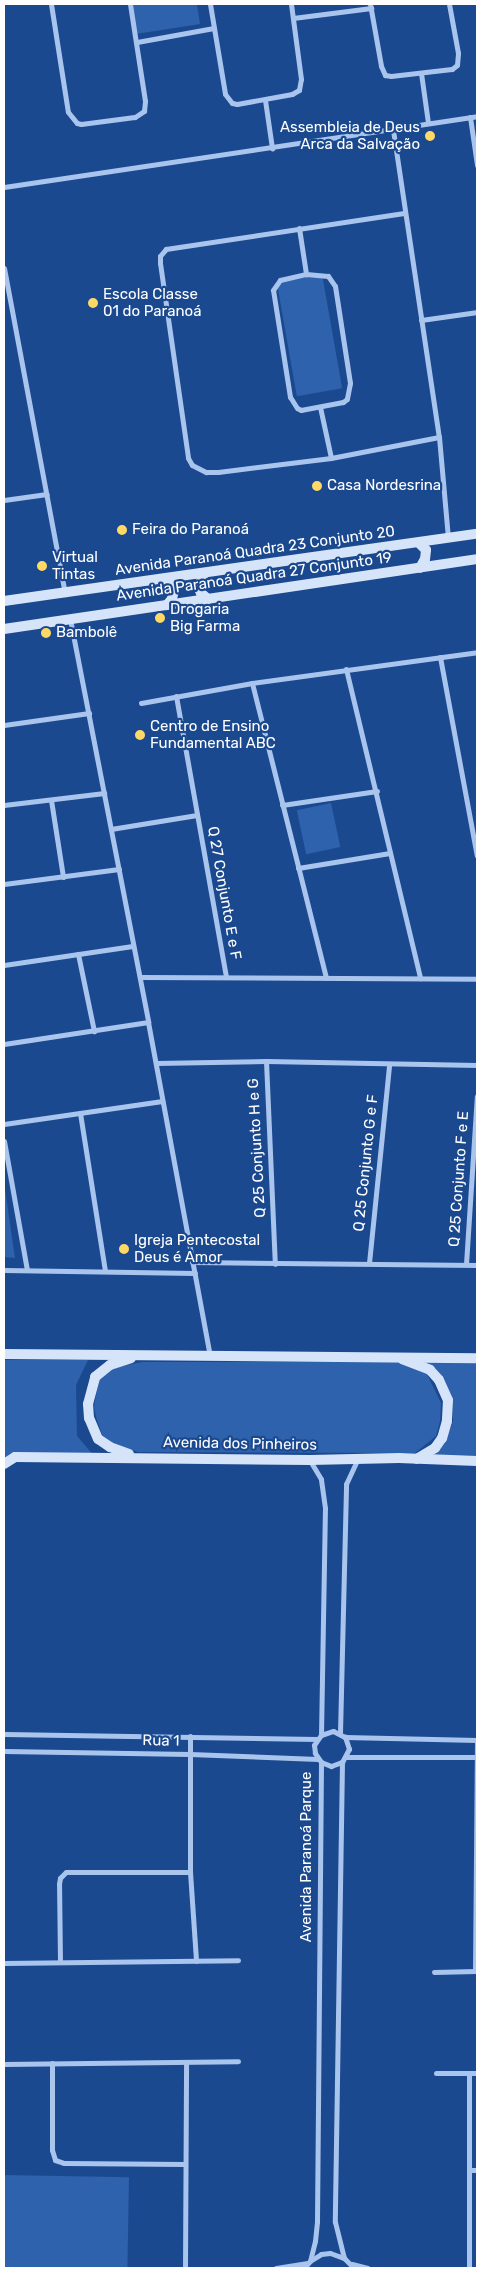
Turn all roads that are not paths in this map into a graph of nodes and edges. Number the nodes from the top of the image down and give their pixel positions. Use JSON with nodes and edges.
{"nodes":[{"id":1,"x":51,"y":4,"type":"edge"},
{"id":2,"x":130,"y":4,"type":"edge"},
{"id":3,"x":210,"y":4,"type":"edge"},
{"id":4,"x":291,"y":4,"type":"edge"},
{"id":5,"x":449,"y":4,"type":"edge"},
{"id":6,"x":370,"y":6,"type":"edge"},
{"id":7,"x":293,"y":18,"type":"junction"},
{"id":8,"x":214,"y":28,"type":"junction"},
{"id":9,"x":137,"y":42,"type":"junction"},
{"id":10,"x":421,"y":73,"type":"junction"},
{"id":11,"x":265,"y":100,"type":"junction"},
{"id":12,"x":470,"y":116,"type":"junction"},
{"id":13,"x":477,"y":116,"type":"edge"},
{"id":14,"x":428,"y":123,"type":"junction"},
{"id":15,"x":393,"y":130,"type":"junction"},
{"id":16,"x":272,"y":148,"type":"junction"},
{"id":17,"x":477,"y":165,"type":"edge"},
{"id":18,"x":4,"y":187,"type":"edge"},
{"id":19,"x":404,"y":213,"type":"junction"},
{"id":20,"x":299,"y":228,"type":"junction"},
{"id":21,"x":4,"y":268,"type":"edge"},
{"id":22,"x":306,"y":274,"type":"junction"},
{"id":23,"x":477,"y":312,"type":"edge"},
{"id":24,"x":421,"y":320,"type":"junction"},
{"id":25,"x":320,"y":407,"type":"junction"},
{"id":26,"x":439,"y":437,"type":"junction"},
{"id":27,"x":331,"y":458,"type":"junction"},
{"id":28,"x":47,"y":494,"type":"junction"},
{"id":29,"x":4,"y":500,"type":"edge"},
{"id":30,"x":477,"y":534,"type":"edge"},
{"id":31,"x":448,"y":539,"type":"junction"},
{"id":32,"x":419,"y":542,"type":"junction"},
{"id":33,"x":477,"y":560,"type":"edge"},
{"id":34,"x":420,"y":568,"type":"junction"},
{"id":35,"x":204,"y":574,"type":"junction"},
{"id":36,"x":165,"y":580,"type":"junction"},
{"id":37,"x":65,"y":594,"type":"junction"},
{"id":38,"x":208,"y":599,"type":"junction"},
{"id":39,"x":4,"y":601,"type":"edge"},
{"id":40,"x":167,"y":605,"type":"junction"},
{"id":41,"x":70,"y":619,"type":"junction"},
{"id":42,"x":4,"y":629,"type":"edge"},
{"id":43,"x":477,"y":652,"type":"edge"},
{"id":44,"x":440,"y":656,"type":"junction"},
{"id":45,"x":346,"y":670,"type":"junction"},
{"id":46,"x":252,"y":683,"type":"junction"},
{"id":47,"x":176,"y":696,"type":"junction"},
{"id":48,"x":141,"y":702,"type":"dead end"},
{"id":49,"x":89,"y":713,"type":"junction"},
{"id":50,"x":4,"y":725,"type":"edge"},
{"id":51,"x":377,"y":791,"type":"junction"},
{"id":52,"x":104,"y":793,"type":"junction"},
{"id":53,"x":51,"y":800,"type":"junction"},
{"id":54,"x":4,"y":805,"type":"edge"},
{"id":55,"x":282,"y":805,"type":"junction"},
{"id":56,"x":197,"y":815,"type":"junction"},
{"id":57,"x":111,"y":829,"type":"junction"},
{"id":58,"x":475,"y":832,"type":"edge"},
{"id":59,"x":390,"y":853,"type":"junction"},
{"id":60,"x":477,"y":856,"type":"edge"},
{"id":61,"x":298,"y":868,"type":"junction"},
{"id":62,"x":119,"y":869,"type":"junction"},
{"id":63,"x":63,"y":876,"type":"junction"},
{"id":64,"x":4,"y":884,"type":"edge"},
{"id":65,"x":133,"y":946,"type":"junction"},
{"id":66,"x":78,"y":954,"type":"junction"},
{"id":67,"x":4,"y":965,"type":"edge"},
{"id":68,"x":226,"y":976,"type":"junction"},
{"id":69,"x":140,"y":977,"type":"junction"},
{"id":70,"x":326,"y":978,"type":"junction"},
{"id":71,"x":420,"y":978,"type":"junction"},
{"id":72,"x":477,"y":979,"type":"edge"},
{"id":73,"x":148,"y":1022,"type":"junction"},
{"id":74,"x":94,"y":1031,"type":"junction"},
{"id":75,"x":4,"y":1044,"type":"edge"},
{"id":76,"x":266,"y":1061,"type":"junction"},
{"id":77,"x":156,"y":1063,"type":"junction"},
{"id":78,"x":389,"y":1065,"type":"junction"},
{"id":79,"x":477,"y":1065,"type":"edge"},
{"id":80,"x":477,"y":1096,"type":"edge"},
{"id":81,"x":162,"y":1101,"type":"junction"},
{"id":82,"x":80,"y":1113,"type":"junction"},
{"id":83,"x":4,"y":1124,"type":"edge"},
{"id":84,"x":4,"y":1141,"type":"edge"},
{"id":85,"x":192,"y":1262,"type":"junction"},
{"id":86,"x":369,"y":1263,"type":"junction"},
{"id":87,"x":275,"y":1264,"type":"junction"},
{"id":88,"x":466,"y":1264,"type":"junction"},
{"id":89,"x":477,"y":1265,"type":"edge"},
{"id":90,"x":4,"y":1270,"type":"edge"},
{"id":91,"x":27,"y":1270,"type":"junction"},
{"id":92,"x":105,"y":1270,"type":"junction"},
{"id":93,"x":195,"y":1273,"type":"junction"},
{"id":94,"x":4,"y":1354,"type":"edge"},
{"id":95,"x":141,"y":1355,"type":"junction"},
{"id":96,"x":210,"y":1356,"type":"junction"},
{"id":97,"x":396,"y":1357,"type":"junction"},
{"id":98,"x":477,"y":1358,"type":"edge"},
{"id":99,"x":137,"y":1457,"type":"junction"},
{"id":100,"x":358,"y":1458,"type":"junction"},
{"id":101,"x":409,"y":1458,"type":"junction"},
{"id":102,"x":310,"y":1460,"type":"junction"},
{"id":103,"x":477,"y":1461,"type":"edge"},
{"id":104,"x":4,"y":1464,"type":"edge"},
{"id":105,"x":340,"y":1733,"type":"junction"},
{"id":106,"x":4,"y":1734,"type":"edge"},
{"id":107,"x":190,"y":1736,"type":"junction"},
{"id":108,"x":319,"y":1737,"type":"junction"},
{"id":109,"x":345,"y":1737,"type":"junction"},
{"id":110,"x":477,"y":1740,"type":"edge"},
{"id":111,"x":4,"y":1750,"type":"edge"},
{"id":112,"x":190,"y":1754,"type":"junction"},
{"id":113,"x":347,"y":1757,"type":"junction"},
{"id":114,"x":477,"y":1757,"type":"edge"},
{"id":115,"x":319,"y":1760,"type":"junction"},
{"id":116,"x":342,"y":1762,"type":"junction"},
{"id":117,"x":190,"y":1872,"type":"junction"},
{"id":118,"x":476,"y":1878,"type":"edge"},
{"id":119,"x":238,"y":1960,"type":"dead end"},
{"id":120,"x":196,"y":1961,"type":"junction"},
{"id":121,"x":60,"y":1962,"type":"junction"},
{"id":122,"x":4,"y":1963,"type":"edge"},
{"id":123,"x":476,"y":1971,"type":"edge"},
{"id":124,"x":434,"y":1972,"type":"dead end"},
{"id":125,"x":186,"y":2062,"type":"junction"},
{"id":126,"x":238,"y":2062,"type":"dead end"},
{"id":127,"x":52,"y":2063,"type":"junction"},
{"id":128,"x":4,"y":2064,"type":"edge"},
{"id":129,"x":436,"y":2073,"type":"dead end"},
{"id":130,"x":469,"y":2073,"type":"junction"},
{"id":131,"x":477,"y":2073,"type":"edge"},
{"id":132,"x":185,"y":2164,"type":"junction"},
{"id":133,"x":468,"y":2170,"type":"junction"},
{"id":134,"x":477,"y":2170,"type":"edge"},
{"id":135,"x":344,"y":2258,"type":"junction"},
{"id":136,"x":309,"y":2262,"type":"junction"},
{"id":137,"x":353,"y":2266,"type":"edge"},
{"id":138,"x":185,"y":2268,"type":"edge"},
{"id":139,"x":276,"y":2268,"type":"edge"},
{"id":140,"x":304,"y":2268,"type":"edge"},
{"id":141,"x":368,"y":2268,"type":"edge"},
{"id":142,"x":469,"y":2268,"type":"edge"}],
"edges":[{"from":1,"to":9,"type":"street"},
{"from":2,"to":9,"type":"street"},
{"from":3,"to":8,"type":"street"},
{"from":4,"to":7,"type":"street"},
{"from":5,"to":10,"type":"street"},
{"from":6,"to":7,"type":"street"},
{"from":6,"to":10,"type":"street"},
{"from":7,"to":11,"type":"street"},
{"from":8,"to":9,"type":"street"},
{"from":8,"to":11,"type":"street"},
{"from":10,"to":14,"type":"street"},
{"from":11,"to":16,"type":"street"},
{"from":12,"to":13,"type":"street"},
{"from":12,"to":14,"type":"street"},
{"from":12,"to":17,"type":"street"},
{"from":14,"to":15,"type":"street"},
{"from":15,"to":16,"type":"street"},
{"from":15,"to":19,"type":"street"},
{"from":16,"to":18,"type":"street"},
{"from":19,"to":20,"type":"street"},
{"from":19,"to":24,"type":"street"},
{"from":20,"to":22,"type":"street"},
{"from":20,"to":27,"type":"street"},
{"from":21,"to":28,"type":"street"},
{"from":22,"to":25,"type":"street"},
{"from":22,"to":25,"type":"street"},
{"from":23,"to":24,"type":"street"},
{"from":24,"to":26,"type":"street"},
{"from":25,"to":27,"type":"street"},
{"from":26,"to":27,"type":"street"},
{"from":26,"to":31,"type":"street"},
{"from":28,"to":29,"type":"street"},
{"from":28,"to":37,"type":"street"},
{"from":30,"to":31,"type":"street","name":"Avenida Paranoá Quadra 23 Conjunto 20"},
{"from":31,"to":32,"type":"street","name":"Avenida Paranoá Quadra 23 Conjunto 20"},
{"from":32,"to":34,"type":"street"},
{"from":32,"to":35,"type":"street","name":"Avenida Paranoá Quadra 23 Conjunto 20"},
{"from":33,"to":34,"type":"street","name":"Avenida Paranoá Quadra 27 Conjunto 19"},
{"from":34,"to":38,"type":"street","name":"Avenida Paranoá Quadra 27 Conjunto 19"},
{"from":35,"to":36,"type":"street","name":"Avenida Paranoá Quadra 23 Conjunto 20"},
{"from":35,"to":38,"type":"street"},
{"from":36,"to":37,"type":"street","name":"Avenida Paranoá Quadra 23 Conjunto 20"},
{"from":36,"to":40,"type":"street"},
{"from":37,"to":39,"type":"street","name":"Avenida Paranoá Quadra 23 Conjunto 20"},
{"from":38,"to":40,"type":"street","name":"Avenida Paranoá Quadra 27 Conjunto 19"},
{"from":40,"to":41,"type":"street","name":"Avenida Paranoá Quadra 27 Conjunto 19"},
{"from":41,"to":42,"type":"street","name":"Avenida Paranoá Quadra 27 Conjunto 19"},
{"from":41,"to":49,"type":"street"},
{"from":43,"to":44,"type":"street"},
{"from":44,"to":45,"type":"street"},
{"from":44,"to":58,"type":"street"},
{"from":45,"to":46,"type":"street"},
{"from":45,"to":51,"type":"street"},
{"from":46,"to":47,"type":"street"},
{"from":46,"to":55,"type":"street"},
{"from":47,"to":48,"type":"street"},
{"from":47,"to":56,"type":"street","name":"Q 27 Conjunto E e F"},
{"from":49,"to":50,"type":"street"},
{"from":49,"to":52,"type":"street"},
{"from":51,"to":55,"type":"street"},
{"from":51,"to":59,"type":"street"},
{"from":52,"to":53,"type":"street"},
{"from":52,"to":57,"type":"street"},
{"from":53,"to":54,"type":"street"},
{"from":53,"to":63,"type":"street"},
{"from":55,"to":61,"type":"street"},
{"from":56,"to":57,"type":"street"},
{"from":56,"to":68,"type":"street","name":"Q 27 Conjunto E e F"},
{"from":57,"to":62,"type":"street"},
{"from":58,"to":60,"type":"street"},
{"from":59,"to":61,"type":"street"},
{"from":59,"to":71,"type":"street"},
{"from":61,"to":70,"type":"street"},
{"from":62,"to":63,"type":"street"},
{"from":62,"to":65,"type":"street"},
{"from":63,"to":64,"type":"street"},
{"from":65,"to":66,"type":"street"},
{"from":65,"to":69,"type":"street"},
{"from":66,"to":67,"type":"street"},
{"from":66,"to":74,"type":"street"},
{"from":68,"to":69,"type":"street"},
{"from":68,"to":70,"type":"street"},
{"from":69,"to":73,"type":"street"},
{"from":70,"to":71,"type":"street"},
{"from":71,"to":72,"type":"street"},
{"from":73,"to":74,"type":"street"},
{"from":73,"to":77,"type":"street"},
{"from":74,"to":75,"type":"street"},
{"from":76,"to":77,"type":"street"},
{"from":76,"to":78,"type":"street"},
{"from":76,"to":87,"type":"street","name":"Q 25 Conjunto H e G"},
{"from":77,"to":81,"type":"street"},
{"from":78,"to":79,"type":"street"},
{"from":78,"to":86,"type":"street","name":"Q 25 Conjunto G e F"},
{"from":80,"to":88,"type":"street","name":"Q 25 Conjunto F e E"},
{"from":81,"to":82,"type":"street"},
{"from":81,"to":85,"type":"street"},
{"from":82,"to":83,"type":"street"},
{"from":82,"to":92,"type":"street"},
{"from":84,"to":91,"type":"street"},
{"from":85,"to":87,"type":"street"},
{"from":85,"to":93,"type":"street"},
{"from":86,"to":87,"type":"street"},
{"from":86,"to":88,"type":"street"},
{"from":88,"to":89,"type":"street"},
{"from":90,"to":91,"type":"street"},
{"from":91,"to":92,"type":"street"},
{"from":92,"to":93,"type":"street"},
{"from":93,"to":96,"type":"street"},
{"from":94,"to":95,"type":"street"},
{"from":95,"to":96,"type":"street"},
{"from":95,"to":99,"type":"street"},
{"from":96,"to":97,"type":"street"},
{"from":97,"to":98,"type":"street"},
{"from":97,"to":101,"type":"street"},
{"from":99,"to":102,"type":"street","name":"Avenida dos Pinheiros"},
{"from":99,"to":104,"type":"street","name":"Avenida dos Pinheiros"},
{"from":100,"to":101,"type":"street","name":"Avenida dos Pinheiros"},
{"from":100,"to":102,"type":"street","name":"Avenida dos Pinheiros"},
{"from":100,"to":105,"type":"street"},
{"from":101,"to":103,"type":"street","name":"Avenida dos Pinheiros"},
{"from":102,"to":108,"type":"street","name":"Avenida Paranoá Parque"},
{"from":105,"to":108,"type":"street","name":"Rua 1"},
{"from":105,"to":109,"type":"street"},
{"from":106,"to":107,"type":"street","name":"Rua 1"},
{"from":107,"to":108,"type":"street","name":"Rua 1"},
{"from":107,"to":112,"type":"street"},
{"from":108,"to":115,"type":"street","name":"Avenida Paranoá Parque"},
{"from":109,"to":110,"type":"street"},
{"from":109,"to":113,"type":"street"},
{"from":110,"to":114,"type":"street"},
{"from":111,"to":112,"type":"street","name":"Rua 1"},
{"from":112,"to":115,"type":"street","name":"Rua 1"},
{"from":112,"to":117,"type":"street"},
{"from":113,"to":114,"type":"street"},
{"from":113,"to":116,"type":"street"},
{"from":114,"to":118,"type":"street"},
{"from":115,"to":116,"type":"street","name":"Rua 1"},
{"from":115,"to":136,"type":"street","name":"Avenida Paranoá Parque"},
{"from":116,"to":135,"type":"street"},
{"from":117,"to":120,"type":"street"},
{"from":117,"to":121,"type":"street"},
{"from":118,"to":123,"type":"street"},
{"from":119,"to":120,"type":"street"},
{"from":120,"to":121,"type":"street"},
{"from":121,"to":122,"type":"street"},
{"from":123,"to":124,"type":"street"},
{"from":125,"to":126,"type":"street"},
{"from":125,"to":127,"type":"street"},
{"from":125,"to":132,"type":"street"},
{"from":127,"to":128,"type":"street"},
{"from":127,"to":132,"type":"street"},
{"from":129,"to":130,"type":"street"},
{"from":130,"to":131,"type":"street"},
{"from":130,"to":133,"type":"street"},
{"from":132,"to":138,"type":"street"},
{"from":133,"to":134,"type":"street"},
{"from":133,"to":142,"type":"street"},
{"from":135,"to":136,"type":"street"},
{"from":135,"to":137,"type":"street"},
{"from":136,"to":139,"type":"street"},
{"from":136,"to":140,"type":"street","name":"Avenida Paranoá Parque"},
{"from":137,"to":141,"type":"street"}]}
